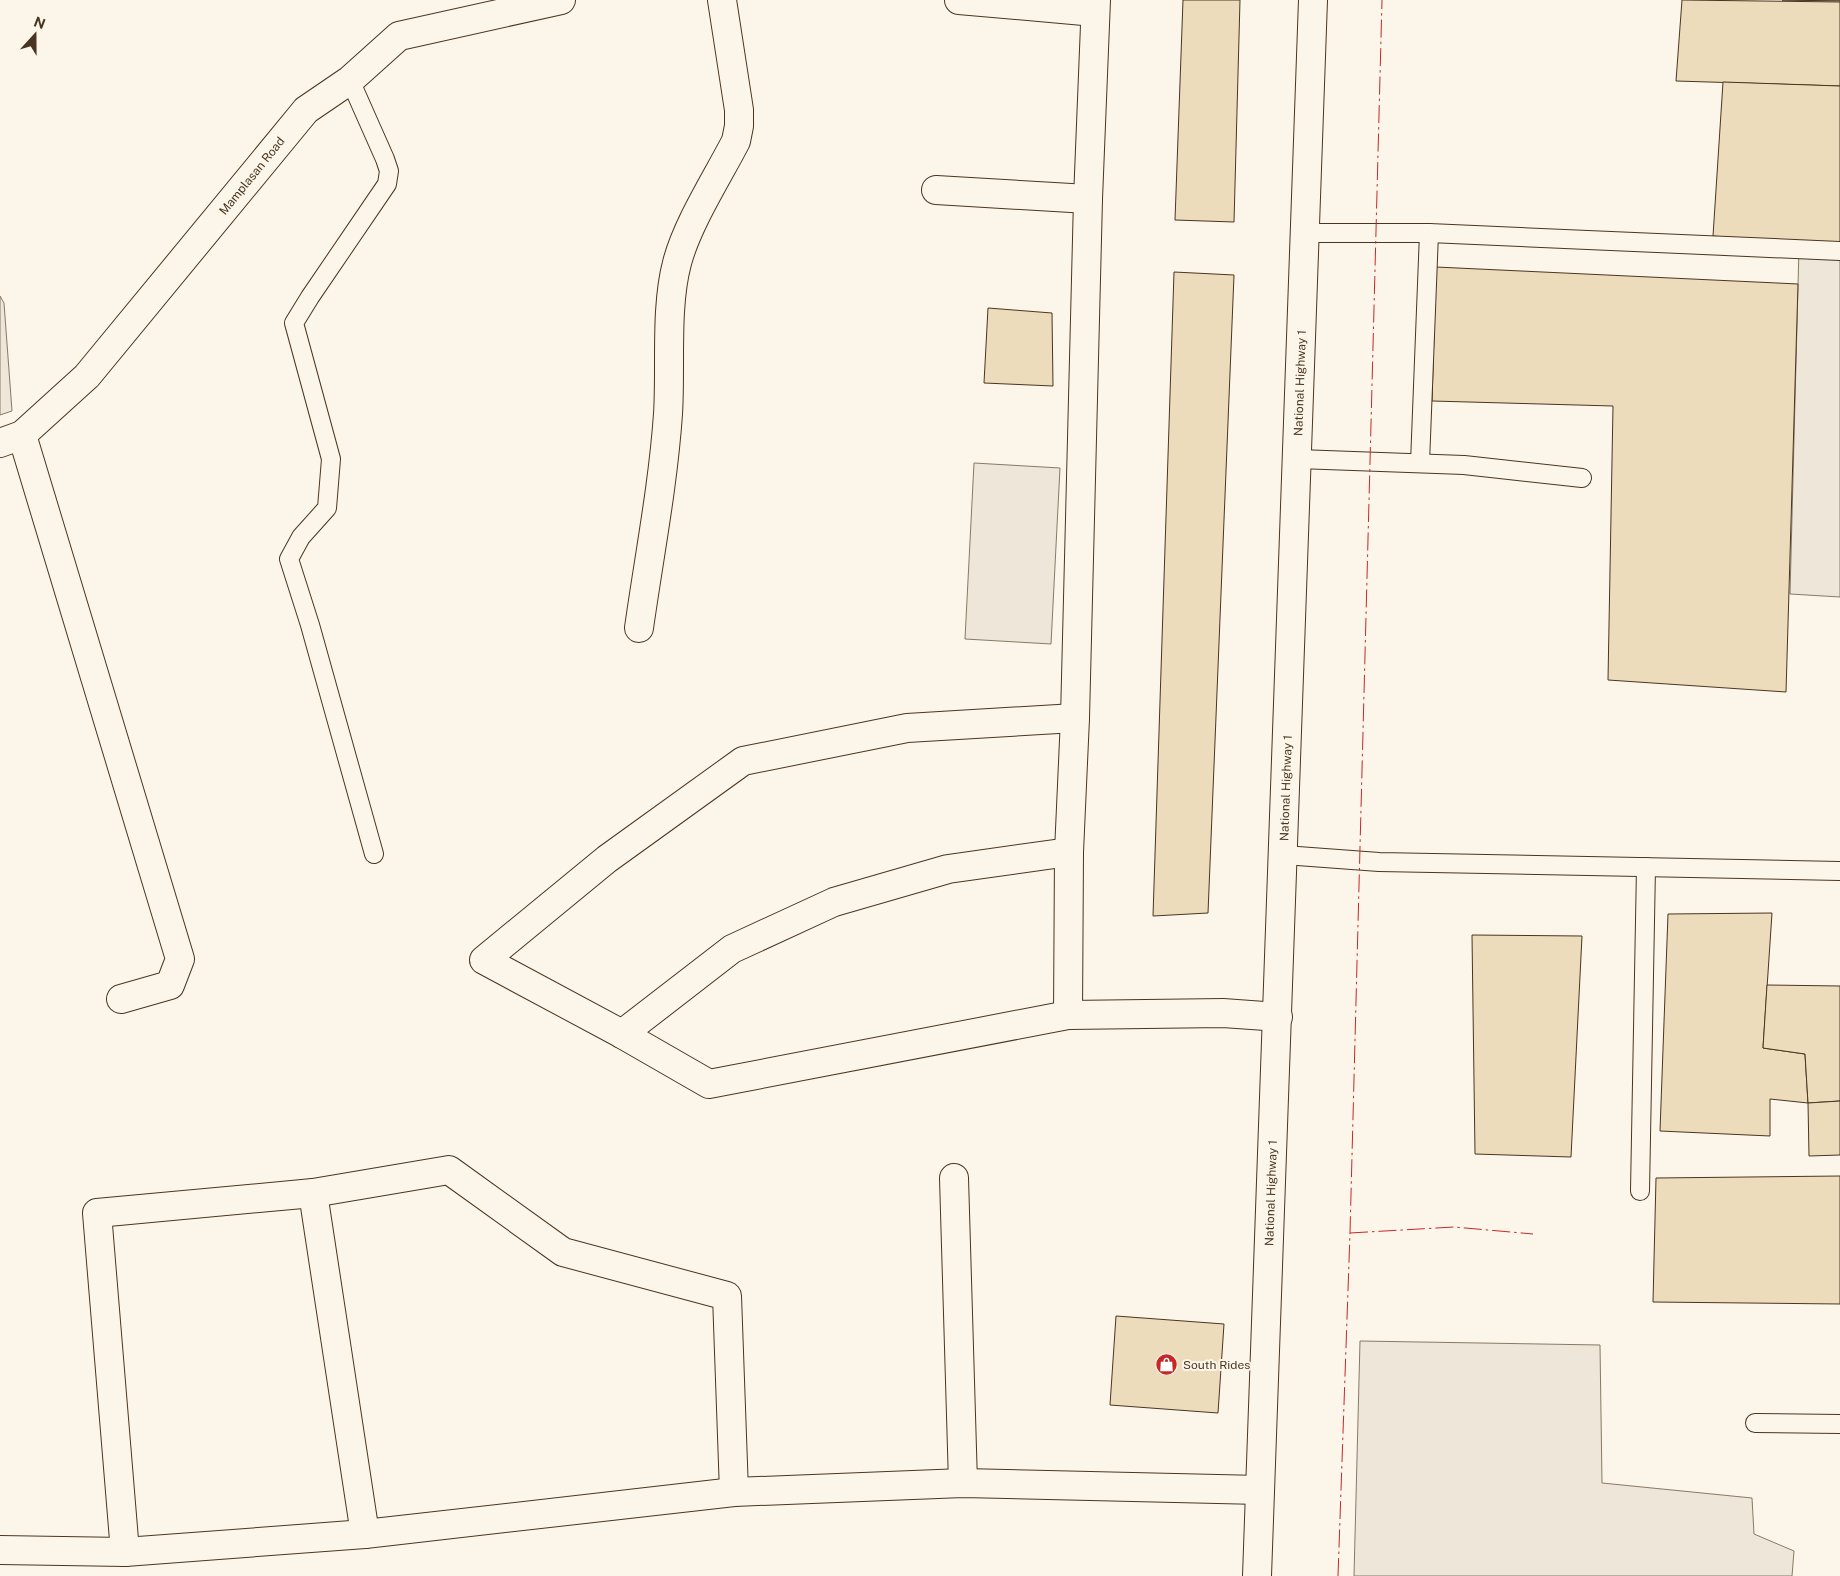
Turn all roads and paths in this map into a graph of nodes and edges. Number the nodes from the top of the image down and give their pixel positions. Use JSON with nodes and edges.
{"nodes":[{"id":1,"x":561,"y":0,"type":"edge"},
{"id":2,"x":722,"y":0,"type":"edge"},
{"id":3,"x":959,"y":0,"type":"edge"},
{"id":4,"x":1313,"y":0,"type":"edge"},
{"id":5,"x":1095,"y":6,"type":"edge"},
{"id":6,"x":350,"y":80,"type":"junction"},
{"id":7,"x":936,"y":190,"type":"dead end"},
{"id":8,"x":1088,"y":199,"type":"junction"},
{"id":9,"x":1305,"y":233,"type":"junction"},
{"id":10,"x":1430,"y":233,"type":"junction"},
{"id":11,"x":1840,"y":251,"type":"edge"},
{"id":12,"x":11,"y":439,"type":"edge"},
{"id":13,"x":1298,"y":459,"type":"junction"},
{"id":14,"x":1420,"y":463,"type":"junction"},
{"id":15,"x":1582,"y":478,"type":"dead end"},
{"id":16,"x":639,"y":628,"type":"dead end"},
{"id":17,"x":1075,"y":718,"type":"junction"},
{"id":18,"x":1069,"y":852,"type":"junction"},
{"id":19,"x":374,"y":854,"type":"dead end"},
{"id":20,"x":1284,"y":855,"type":"junction"},
{"id":21,"x":1646,"y":867,"type":"junction"},
{"id":22,"x":1840,"y":871,"type":"edge"},
{"id":23,"x":121,"y":999,"type":"dead end"},
{"id":24,"x":1068,"y":1016,"type":"junction"},
{"id":25,"x":1278,"y":1017,"type":"junction"},
{"id":26,"x":622,"y":1034,"type":"junction"},
{"id":27,"x":954,"y":1178,"type":"dead end"},
{"id":28,"x":1640,"y":1191,"type":"dead end"},
{"id":29,"x":313,"y":1193,"type":"junction"},
{"id":30,"x":1755,"y":1423,"type":"dead end"},
{"id":31,"x":1840,"y":1424,"type":"edge"},
{"id":32,"x":963,"y":1483,"type":"junction"},
{"id":33,"x":1260,"y":1490,"type":"junction"},
{"id":34,"x":734,"y":1492,"type":"junction"},
{"id":35,"x":365,"y":1534,"type":"junction"},
{"id":36,"x":0,"y":1550,"type":"edge"},
{"id":37,"x":125,"y":1552,"type":"junction"},
{"id":38,"x":1257,"y":1576,"type":"edge"}],
"edges":[{"from":1,"to":6,"type":"main road","name":"Mamplasan Road"},
{"from":2,"to":16,"type":"main road"},
{"from":3,"to":5,"type":"main road"},
{"from":4,"to":9,"type":"main road","name":"National Highway 1"},
{"from":5,"to":8,"type":"main road"},
{"from":6,"to":12,"type":"main road","name":"Mamplasan Road"},
{"from":6,"to":19,"type":"lane"},
{"from":7,"to":8,"type":"main road"},
{"from":8,"to":17,"type":"main road"},
{"from":9,"to":10,"type":"lane"},
{"from":9,"to":13,"type":"main road","name":"National Highway 1"},
{"from":10,"to":11,"type":"lane"},
{"from":10,"to":14,"type":"lane"},
{"from":12,"to":23,"type":"main road"},
{"from":13,"to":14,"type":"lane"},
{"from":13,"to":20,"type":"main road","name":"National Highway 1"},
{"from":14,"to":15,"type":"lane"},
{"from":17,"to":18,"type":"main road"},
{"from":17,"to":26,"type":"main road"},
{"from":18,"to":24,"type":"main road"},
{"from":18,"to":26,"type":"main road"},
{"from":20,"to":21,"type":"lane"},
{"from":20,"to":25,"type":"main road","name":"National Highway 1"},
{"from":21,"to":22,"type":"lane"},
{"from":21,"to":28,"type":"lane"},
{"from":24,"to":25,"type":"main road"},
{"from":24,"to":26,"type":"main road"},
{"from":25,"to":33,"type":"main road","name":"National Highway 1"},
{"from":27,"to":32,"type":"main road"},
{"from":29,"to":34,"type":"main road"},
{"from":29,"to":35,"type":"main road"},
{"from":29,"to":37,"type":"main road"},
{"from":30,"to":31,"type":"lane"},
{"from":32,"to":33,"type":"main road"},
{"from":32,"to":34,"type":"main road"},
{"from":33,"to":38,"type":"main road","name":"National Highway 1"},
{"from":34,"to":35,"type":"main road"},
{"from":35,"to":37,"type":"main road"},
{"from":36,"to":37,"type":"main road"}]}
